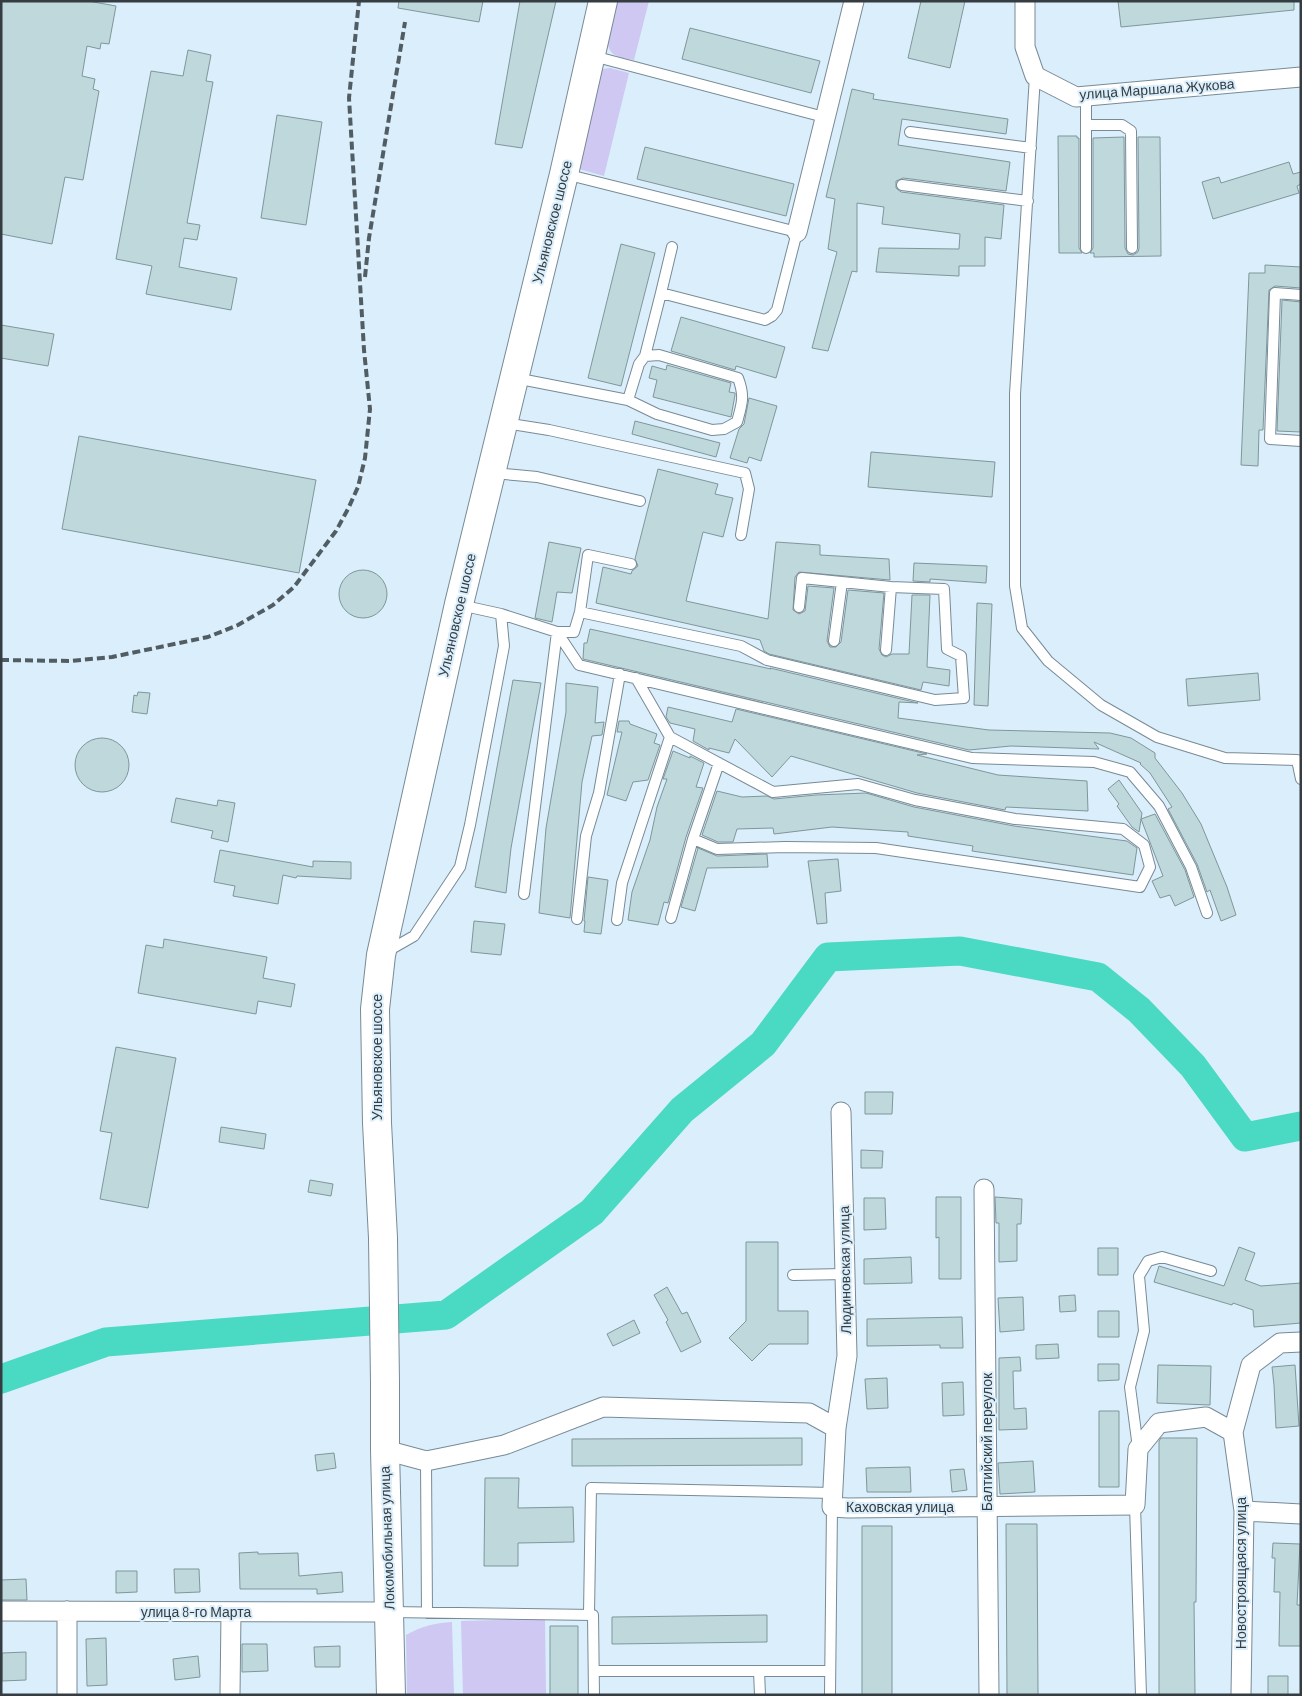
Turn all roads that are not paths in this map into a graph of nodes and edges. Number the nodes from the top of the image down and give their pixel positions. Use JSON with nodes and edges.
{"nodes":[{"id":1,"x":603,"y":1,"type":"edge"},
{"id":2,"x":854,"y":1,"type":"edge"},
{"id":3,"x":1025,"y":1,"type":"edge"},
{"id":4,"x":591,"y":56,"type":"junction"},
{"id":5,"x":1035,"y":76,"type":"junction"},
{"id":6,"x":1301,"y":77,"type":"edge"},
{"id":7,"x":1086,"y":96,"type":"junction"},
{"id":8,"x":824,"y":118,"type":"junction"},
{"id":9,"x":1086,"y":125,"type":"junction"},
{"id":10,"x":910,"y":132,"type":"dead end"},
{"id":11,"x":1031,"y":148,"type":"junction"},
{"id":12,"x":564,"y":174,"type":"junction"},
{"id":13,"x":902,"y":185,"type":"dead end"},
{"id":14,"x":1028,"y":200,"type":"junction"},
{"id":15,"x":797,"y":232,"type":"junction"},
{"id":16,"x":672,"y":247,"type":"dead end"},
{"id":17,"x":1086,"y":248,"type":"dead end"},
{"id":18,"x":1132,"y":248,"type":"dead end"},
{"id":19,"x":661,"y":293,"type":"junction"},
{"id":20,"x":1301,"y":295,"type":"edge"},
{"id":21,"x":645,"y":356,"type":"junction"},
{"id":22,"x":514,"y":377,"type":"junction"},
{"id":23,"x":628,"y":400,"type":"junction"},
{"id":24,"x":504,"y":422,"type":"junction"},
{"id":25,"x":1301,"y":441,"type":"edge"},
{"id":26,"x":492,"y":473,"type":"junction"},
{"id":27,"x":640,"y":501,"type":"dead end"},
{"id":28,"x":741,"y":535,"type":"dead end"},
{"id":29,"x":631,"y":564,"type":"dead end"},
{"id":30,"x":842,"y":582,"type":"junction"},
{"id":31,"x":891,"y":587,"type":"junction"},
{"id":32,"x":459,"y":604,"type":"junction"},
{"id":33,"x":799,"y":607,"type":"dead end"},
{"id":34,"x":580,"y":612,"type":"junction"},
{"id":35,"x":502,"y":614,"type":"junction"},
{"id":36,"x":557,"y":632,"type":"junction"},
{"id":37,"x":834,"y":641,"type":"dead end"},
{"id":38,"x":886,"y":650,"type":"dead end"},
{"id":39,"x":620,"y":674,"type":"junction"},
{"id":40,"x":636,"y":678,"type":"junction"},
{"id":41,"x":670,"y":737,"type":"junction"},
{"id":42,"x":719,"y":763,"type":"junction"},
{"id":43,"x":1301,"y":779,"type":"edge"},
{"id":44,"x":693,"y":839,"type":"junction"},
{"id":45,"x":524,"y":894,"type":"dead end"},
{"id":46,"x":1206,"y":913,"type":"dead end"},
{"id":47,"x":671,"y":918,"type":"dead end"},
{"id":48,"x":577,"y":919,"type":"dead end"},
{"id":49,"x":617,"y":920,"type":"dead end"},
{"id":50,"x":381,"y":955,"type":"junction"},
{"id":51,"x":841,"y":1112,"type":"dead end"},
{"id":52,"x":984,"y":1189,"type":"dead end"},
{"id":53,"x":1211,"y":1271,"type":"dead end"},
{"id":54,"x":845,"y":1274,"type":"junction"},
{"id":55,"x":793,"y":1275,"type":"dead end"},
{"id":56,"x":1301,"y":1342,"type":"edge"},
{"id":57,"x":385,"y":1382,"type":"joint"},
{"id":58,"x":836,"y":1428,"type":"junction"},
{"id":59,"x":1233,"y":1432,"type":"junction"},
{"id":60,"x":384,"y":1450,"type":"junction"},
{"id":61,"x":1138,"y":1450,"type":"junction"},
{"id":62,"x":426,"y":1460,"type":"junction"},
{"id":63,"x":832,"y":1500,"type":"junction"},
{"id":64,"x":1135,"y":1505,"type":"junction"},
{"id":65,"x":987,"y":1506,"type":"junction"},
{"id":66,"x":1244,"y":1510,"type":"junction"},
{"id":67,"x":1301,"y":1514,"type":"edge"},
{"id":68,"x":67,"y":1610,"type":"junction"},
{"id":69,"x":1,"y":1611,"type":"edge"},
{"id":70,"x":231,"y":1612,"type":"junction"},
{"id":71,"x":390,"y":1612,"type":"junction"},
{"id":72,"x":427,"y":1613,"type":"junction"},
{"id":73,"x":589,"y":1614,"type":"junction"},
{"id":74,"x":594,"y":1670,"type":"junction"},
{"id":75,"x":759,"y":1671,"type":"junction"},
{"id":76,"x":830,"y":1671,"type":"junction"},
{"id":77,"x":67,"y":1695,"type":"edge"},
{"id":78,"x":230,"y":1695,"type":"edge"},
{"id":79,"x":391,"y":1695,"type":"edge"},
{"id":80,"x":594,"y":1695,"type":"edge"},
{"id":81,"x":760,"y":1695,"type":"edge"},
{"id":82,"x":830,"y":1695,"type":"edge"},
{"id":83,"x":990,"y":1695,"type":"edge"},
{"id":84,"x":1141,"y":1695,"type":"edge"},
{"id":85,"x":1241,"y":1695,"type":"edge"}],
"edges":[{"from":1,"to":4,"type":"main road","name":"Ульяновское шоссе"},
{"from":2,"to":8,"type":"street"},
{"from":3,"to":5,"type":"street"},
{"from":4,"to":8,"type":"lane"},
{"from":4,"to":12,"type":"main road","name":"Ульяновское шоссе"},
{"from":5,"to":7,"type":"street","name":"улица Маршала Жукова"},
{"from":5,"to":11,"type":"lane"},
{"from":6,"to":7,"type":"street","name":"улица Маршала Жукова"},
{"from":7,"to":9,"type":"lane"},
{"from":8,"to":15,"type":"street"},
{"from":9,"to":17,"type":"lane"},
{"from":9,"to":18,"type":"lane"},
{"from":10,"to":11,"type":"lane"},
{"from":11,"to":14,"type":"lane"},
{"from":12,"to":15,"type":"lane"},
{"from":12,"to":22,"type":"main road","name":"Ульяновское шоссе"},
{"from":13,"to":14,"type":"lane"},
{"from":14,"to":43,"type":"lane"},
{"from":15,"to":19,"type":"lane"},
{"from":16,"to":19,"type":"lane"},
{"from":19,"to":21,"type":"lane"},
{"from":20,"to":25,"type":"lane"},
{"from":21,"to":23,"type":"lane"},
{"from":21,"to":23,"type":"lane"},
{"from":22,"to":23,"type":"lane"},
{"from":22,"to":24,"type":"main road","name":"Ульяновское шоссе"},
{"from":24,"to":26,"type":"main road","name":"Ульяновское шоссе"},
{"from":24,"to":28,"type":"lane"},
{"from":26,"to":27,"type":"lane"},
{"from":26,"to":32,"type":"main road","name":"Ульяновское шоссе"},
{"from":29,"to":34,"type":"lane"},
{"from":30,"to":31,"type":"lane"},
{"from":30,"to":33,"type":"lane"},
{"from":30,"to":37,"type":"lane"},
{"from":31,"to":34,"type":"lane"},
{"from":31,"to":38,"type":"lane"},
{"from":32,"to":35,"type":"lane"},
{"from":32,"to":50,"type":"main road","name":"Ульяновское шоссе"},
{"from":34,"to":36,"type":"lane"},
{"from":35,"to":36,"type":"lane"},
{"from":35,"to":50,"type":"lane"},
{"from":36,"to":39,"type":"lane"},
{"from":36,"to":45,"type":"lane"},
{"from":39,"to":40,"type":"lane"},
{"from":39,"to":48,"type":"lane"},
{"from":40,"to":41,"type":"lane"},
{"from":40,"to":46,"type":"lane"},
{"from":41,"to":42,"type":"lane"},
{"from":41,"to":49,"type":"lane"},
{"from":42,"to":44,"type":"lane"},
{"from":42,"to":44,"type":"lane"},
{"from":44,"to":47,"type":"lane"},
{"from":50,"to":57,"type":"main road","name":"Ульяновское шоссе"},
{"from":51,"to":54,"type":"street","name":"Людиновская улица"},
{"from":52,"to":65,"type":"street","name":"Балтийский переулок"},
{"from":53,"to":61,"type":"lane"},
{"from":54,"to":55,"type":"lane"},
{"from":54,"to":58,"type":"street","name":"Людиновская улица"},
{"from":56,"to":59,"type":"street","name":"Новостроящаяся улица"},
{"from":57,"to":60,"type":"main road","name":"Локомобильная улица"},
{"from":58,"to":62,"type":"street"},
{"from":58,"to":63,"type":"street","name":"Каховская улица"},
{"from":59,"to":61,"type":"street"},
{"from":59,"to":66,"type":"street","name":"Новостроящаяся улица"},
{"from":60,"to":62,"type":"street"},
{"from":60,"to":71,"type":"main road","name":"Локомобильная улица"},
{"from":61,"to":64,"type":"street"},
{"from":62,"to":72,"type":"lane"},
{"from":63,"to":65,"type":"street","name":"Каховская улица"},
{"from":63,"to":73,"type":"lane"},
{"from":63,"to":76,"type":"lane"},
{"from":64,"to":65,"type":"street","name":"Каховская улица"},
{"from":64,"to":84,"type":"lane"},
{"from":65,"to":83,"type":"street","name":"Балтийский переулок"},
{"from":66,"to":67,"type":"street"},
{"from":66,"to":85,"type":"street","name":"Новостроящаяся улица"},
{"from":68,"to":69,"type":"street","name":"улица 8-го Марта"},
{"from":68,"to":70,"type":"street","name":"улица 8-го Марта"},
{"from":68,"to":77,"type":"street"},
{"from":70,"to":71,"type":"street","name":"улица 8-го Марта"},
{"from":70,"to":78,"type":"street"},
{"from":71,"to":72,"type":"lane"},
{"from":71,"to":79,"type":"main road","name":"Локомобильная улица"},
{"from":72,"to":73,"type":"lane"},
{"from":73,"to":74,"type":"lane"},
{"from":74,"to":75,"type":"lane"},
{"from":74,"to":80,"type":"lane"},
{"from":75,"to":76,"type":"lane"},
{"from":75,"to":81,"type":"lane"},
{"from":76,"to":82,"type":"lane"}]}
